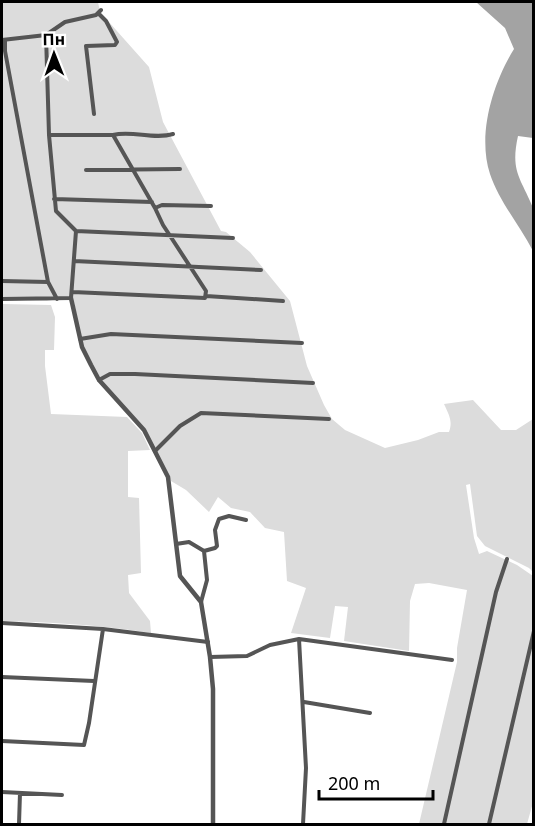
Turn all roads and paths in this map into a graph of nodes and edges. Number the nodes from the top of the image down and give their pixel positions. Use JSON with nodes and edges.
{"nodes":[{"id":1,"x":46,"y":35,"type":"junction"},
{"id":2,"x":3,"y":40,"type":"edge"},
{"id":3,"x":94,"y":114,"type":"dead end"},
{"id":4,"x":173,"y":134,"type":"dead end"},
{"id":5,"x":49,"y":135,"type":"junction"},
{"id":6,"x":113,"y":135,"type":"junction"},
{"id":7,"x":180,"y":169,"type":"dead end"},
{"id":8,"x":86,"y":170,"type":"dead end"},
{"id":9,"x":132,"y":170,"type":"junction"},
{"id":10,"x":54,"y":199,"type":"junction"},
{"id":11,"x":152,"y":202,"type":"junction"},
{"id":12,"x":211,"y":206,"type":"dead end"},
{"id":13,"x":155,"y":208,"type":"junction"},
{"id":14,"x":76,"y":231,"type":"junction"},
{"id":15,"x":171,"y":236,"type":"junction"},
{"id":16,"x":233,"y":238,"type":"dead end"},
{"id":17,"x":74,"y":261,"type":"junction"},
{"id":18,"x":190,"y":267,"type":"junction"},
{"id":19,"x":261,"y":270,"type":"dead end"},
{"id":20,"x":2,"y":281,"type":"edge"},
{"id":21,"x":48,"y":282,"type":"junction"},
{"id":22,"x":73,"y":292,"type":"junction"},
{"id":23,"x":206,"y":296,"type":"junction"},
{"id":24,"x":2,"y":298,"type":"edge"},
{"id":25,"x":71,"y":298,"type":"junction"},
{"id":26,"x":57,"y":300,"type":"junction"},
{"id":27,"x":284,"y":301,"type":"dead end"},
{"id":28,"x":80,"y":339,"type":"junction"},
{"id":29,"x":302,"y":343,"type":"dead end"},
{"id":30,"x":99,"y":380,"type":"junction"},
{"id":31,"x":313,"y":383,"type":"dead end"},
{"id":32,"x":329,"y":419,"type":"dead end"},
{"id":33,"x":155,"y":451,"type":"junction"},
{"id":34,"x":246,"y":520,"type":"dead end"},
{"id":35,"x":176,"y":544,"type":"junction"},
{"id":36,"x":204,"y":551,"type":"junction"},
{"id":37,"x":507,"y":559,"type":"dead end"},
{"id":38,"x":201,"y":602,"type":"junction"},
{"id":39,"x":2,"y":623,"type":"edge"},
{"id":40,"x":103,"y":629,"type":"junction"},
{"id":41,"x":534,"y":631,"type":"edge"},
{"id":42,"x":299,"y":639,"type":"junction"},
{"id":43,"x":208,"y":642,"type":"junction"},
{"id":44,"x":210,"y":657,"type":"junction"},
{"id":45,"x":452,"y":660,"type":"dead end"},
{"id":46,"x":2,"y":677,"type":"edge"},
{"id":47,"x":94,"y":681,"type":"junction"},
{"id":48,"x":304,"y":702,"type":"junction"},
{"id":49,"x":370,"y":712,"type":"dead end"},
{"id":50,"x":2,"y":741,"type":"edge"},
{"id":51,"x":2,"y":792,"type":"edge"},
{"id":52,"x":20,"y":793,"type":"junction"},
{"id":53,"x":62,"y":795,"type":"dead end"},
{"id":54,"x":19,"y":825,"type":"edge"},
{"id":55,"x":213,"y":825,"type":"edge"},
{"id":56,"x":303,"y":825,"type":"edge"},
{"id":57,"x":444,"y":825,"type":"edge"},
{"id":58,"x":489,"y":825,"type":"edge"}],
"edges":[{"from":1,"to":2,"type":"street"},
{"from":1,"to":3,"type":"street"},
{"from":1,"to":5,"type":"street"},
{"from":2,"to":21,"type":"street"},
{"from":4,"to":6,"type":"street"},
{"from":5,"to":6,"type":"street"},
{"from":5,"to":10,"type":"street"},
{"from":6,"to":9,"type":"street"},
{"from":7,"to":9,"type":"street"},
{"from":8,"to":9,"type":"street"},
{"from":9,"to":11,"type":"street"},
{"from":10,"to":11,"type":"street"},
{"from":10,"to":14,"type":"street"},
{"from":11,"to":13,"type":"street"},
{"from":12,"to":13,"type":"street"},
{"from":13,"to":15,"type":"street"},
{"from":14,"to":15,"type":"street"},
{"from":14,"to":17,"type":"street"},
{"from":15,"to":16,"type":"street"},
{"from":15,"to":18,"type":"street"},
{"from":17,"to":18,"type":"street"},
{"from":17,"to":22,"type":"street"},
{"from":18,"to":19,"type":"street"},
{"from":18,"to":23,"type":"street"},
{"from":20,"to":21,"type":"street"},
{"from":21,"to":26,"type":"street"},
{"from":22,"to":23,"type":"street"},
{"from":22,"to":25,"type":"street"},
{"from":23,"to":27,"type":"street"},
{"from":24,"to":26,"type":"street"},
{"from":25,"to":26,"type":"street"},
{"from":25,"to":28,"type":"street"},
{"from":28,"to":29,"type":"street"},
{"from":28,"to":30,"type":"street"},
{"from":30,"to":31,"type":"street"},
{"from":30,"to":33,"type":"street"},
{"from":32,"to":33,"type":"street"},
{"from":33,"to":35,"type":"street"},
{"from":34,"to":36,"type":"street"},
{"from":35,"to":36,"type":"street"},
{"from":35,"to":38,"type":"street"},
{"from":36,"to":38,"type":"street"},
{"from":37,"to":57,"type":"street"},
{"from":38,"to":43,"type":"street"},
{"from":39,"to":40,"type":"street"},
{"from":40,"to":43,"type":"street"},
{"from":40,"to":47,"type":"street"},
{"from":41,"to":58,"type":"street"},
{"from":42,"to":44,"type":"street"},
{"from":42,"to":45,"type":"street"},
{"from":42,"to":48,"type":"street"},
{"from":43,"to":44,"type":"street"},
{"from":44,"to":55,"type":"street"},
{"from":46,"to":47,"type":"street"},
{"from":47,"to":50,"type":"street"},
{"from":48,"to":49,"type":"street"},
{"from":48,"to":56,"type":"street"},
{"from":51,"to":52,"type":"street"},
{"from":52,"to":53,"type":"street"},
{"from":52,"to":54,"type":"street"}]}
